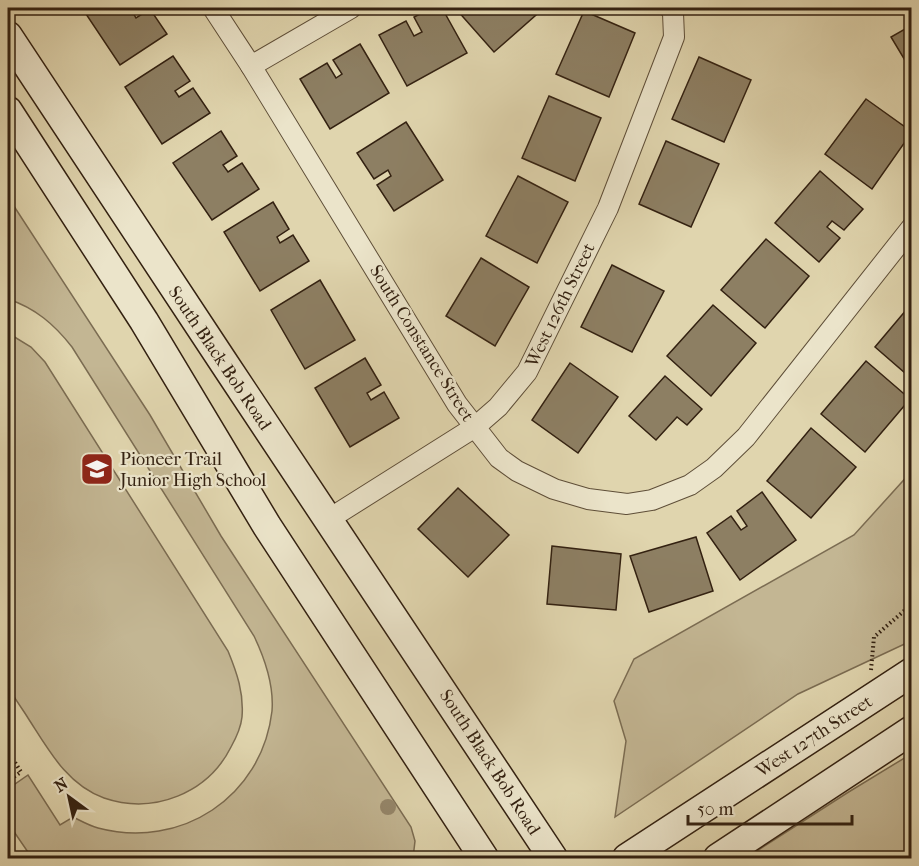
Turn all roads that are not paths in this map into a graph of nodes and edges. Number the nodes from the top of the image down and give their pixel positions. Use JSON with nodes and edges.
{"nodes":[{"id":1,"x":213,"y":8,"type":"edge"},
{"id":2,"x":351,"y":8,"type":"edge"},
{"id":3,"x":670,"y":8,"type":"edge"},
{"id":4,"x":8,"y":36,"type":"edge"},
{"id":5,"x":251,"y":66,"type":"junction"},
{"id":6,"x":8,"y":111,"type":"edge"},
{"id":7,"x":912,"y":227,"type":"edge"},
{"id":8,"x":475,"y":427,"type":"junction"},
{"id":9,"x":329,"y":519,"type":"junction"},
{"id":10,"x":912,"y":672,"type":"edge"},
{"id":11,"x":912,"y":730,"type":"edge"},
{"id":12,"x":484,"y":858,"type":"edge"},
{"id":13,"x":553,"y":858,"type":"edge"},
{"id":14,"x":627,"y":858,"type":"edge"},
{"id":15,"x":718,"y":858,"type":"edge"}],
"edges":[{"from":1,"to":5,"type":"street","name":"South Constance Street"},
{"from":2,"to":5,"type":"street"},
{"from":3,"to":8,"type":"street","name":"West 126th Street"},
{"from":4,"to":9,"type":"main road","name":"South Black Bob Road"},
{"from":5,"to":8,"type":"street","name":"South Constance Street"},
{"from":6,"to":12,"type":"main road"},
{"from":7,"to":8,"type":"street","name":"South Constance Street"},
{"from":8,"to":9,"type":"street","name":"West 126th Street"},
{"from":9,"to":13,"type":"main road","name":"South Black Bob Road"},
{"from":10,"to":14,"type":"main road","name":"West 127th Street"},
{"from":11,"to":15,"type":"main road"}]}
